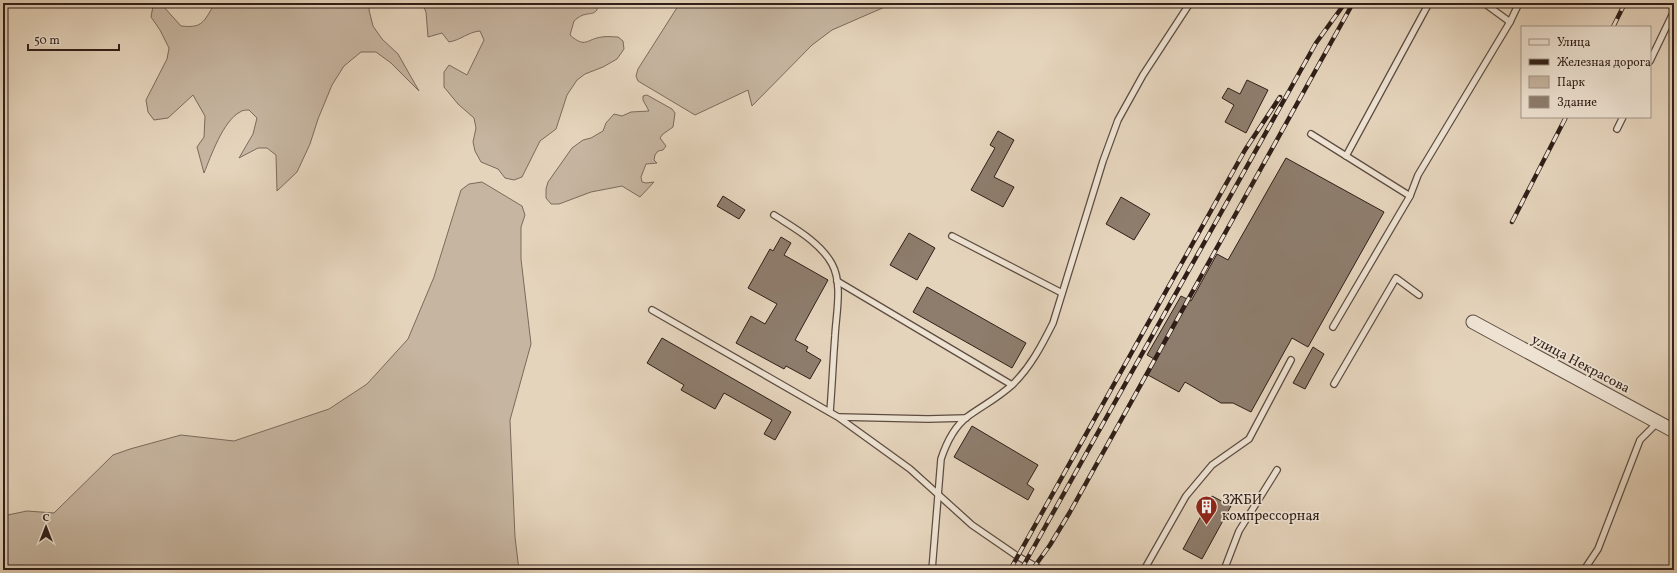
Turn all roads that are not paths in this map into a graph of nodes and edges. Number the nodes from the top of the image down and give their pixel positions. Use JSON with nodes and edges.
{"nodes":[{"id":1,"x":1190,"y":3,"type":"edge"},
{"id":2,"x":1429,"y":3,"type":"edge"},
{"id":3,"x":1484,"y":3,"type":"edge"},
{"id":4,"x":1519,"y":3,"type":"edge"},
{"id":5,"x":1674,"y":11,"type":"edge"},
{"id":6,"x":1510,"y":22,"type":"junction"},
{"id":7,"x":1651,"y":59,"type":"edge"},
{"id":8,"x":1622,"y":118,"type":"edge"},
{"id":9,"x":1617,"y":129,"type":"dead end"},
{"id":10,"x":1311,"y":134,"type":"dead end"},
{"id":11,"x":1346,"y":156,"type":"junction"},
{"id":12,"x":1410,"y":196,"type":"junction"},
{"id":13,"x":774,"y":215,"type":"dead end"},
{"id":14,"x":952,"y":236,"type":"dead end"},
{"id":15,"x":837,"y":281,"type":"junction"},
{"id":16,"x":1062,"y":292,"type":"junction"},
{"id":17,"x":1419,"y":295,"type":"dead end"},
{"id":18,"x":652,"y":310,"type":"dead end"},
{"id":19,"x":1473,"y":322,"type":"dead end"},
{"id":20,"x":1333,"y":327,"type":"dead end"},
{"id":21,"x":1291,"y":360,"type":"dead end"},
{"id":22,"x":1334,"y":384,"type":"dead end"},
{"id":23,"x":1012,"y":385,"type":"junction"},
{"id":24,"x":830,"y":412,"type":"junction"},
{"id":25,"x":838,"y":417,"type":"junction"},
{"id":26,"x":966,"y":418,"type":"junction"},
{"id":27,"x":1659,"y":422,"type":"junction"},
{"id":28,"x":1674,"y":431,"type":"edge"},
{"id":29,"x":1277,"y":470,"type":"dead end"},
{"id":30,"x":938,"y":494,"type":"junction"},
{"id":31,"x":932,"y":570,"type":"edge"},
{"id":32,"x":1042,"y":570,"type":"edge"},
{"id":33,"x":1144,"y":570,"type":"edge"},
{"id":34,"x":1224,"y":570,"type":"edge"},
{"id":35,"x":1584,"y":570,"type":"edge"}],
"edges":[{"from":1,"to":16,"type":"lane"},
{"from":2,"to":11,"type":"lane"},
{"from":3,"to":6,"type":"lane"},
{"from":4,"to":6,"type":"lane"},
{"from":5,"to":7,"type":"lane"},
{"from":6,"to":12,"type":"lane"},
{"from":8,"to":9,"type":"lane"},
{"from":10,"to":11,"type":"lane"},
{"from":11,"to":12,"type":"lane"},
{"from":12,"to":20,"type":"lane"},
{"from":13,"to":15,"type":"lane"},
{"from":14,"to":16,"type":"lane"},
{"from":15,"to":23,"type":"lane"},
{"from":15,"to":24,"type":"lane"},
{"from":16,"to":23,"type":"lane"},
{"from":17,"to":22,"type":"lane"},
{"from":18,"to":24,"type":"lane"},
{"from":19,"to":27,"type":"street","name":"улица Некрасова"},
{"from":21,"to":33,"type":"lane"},
{"from":23,"to":26,"type":"lane"},
{"from":24,"to":25,"type":"lane"},
{"from":25,"to":26,"type":"lane"},
{"from":25,"to":30,"type":"lane"},
{"from":26,"to":30,"type":"lane"},
{"from":27,"to":28,"type":"street","name":"улица Некрасова"},
{"from":27,"to":35,"type":"lane"},
{"from":29,"to":34,"type":"lane"},
{"from":30,"to":31,"type":"lane"},
{"from":30,"to":32,"type":"lane"}]}
